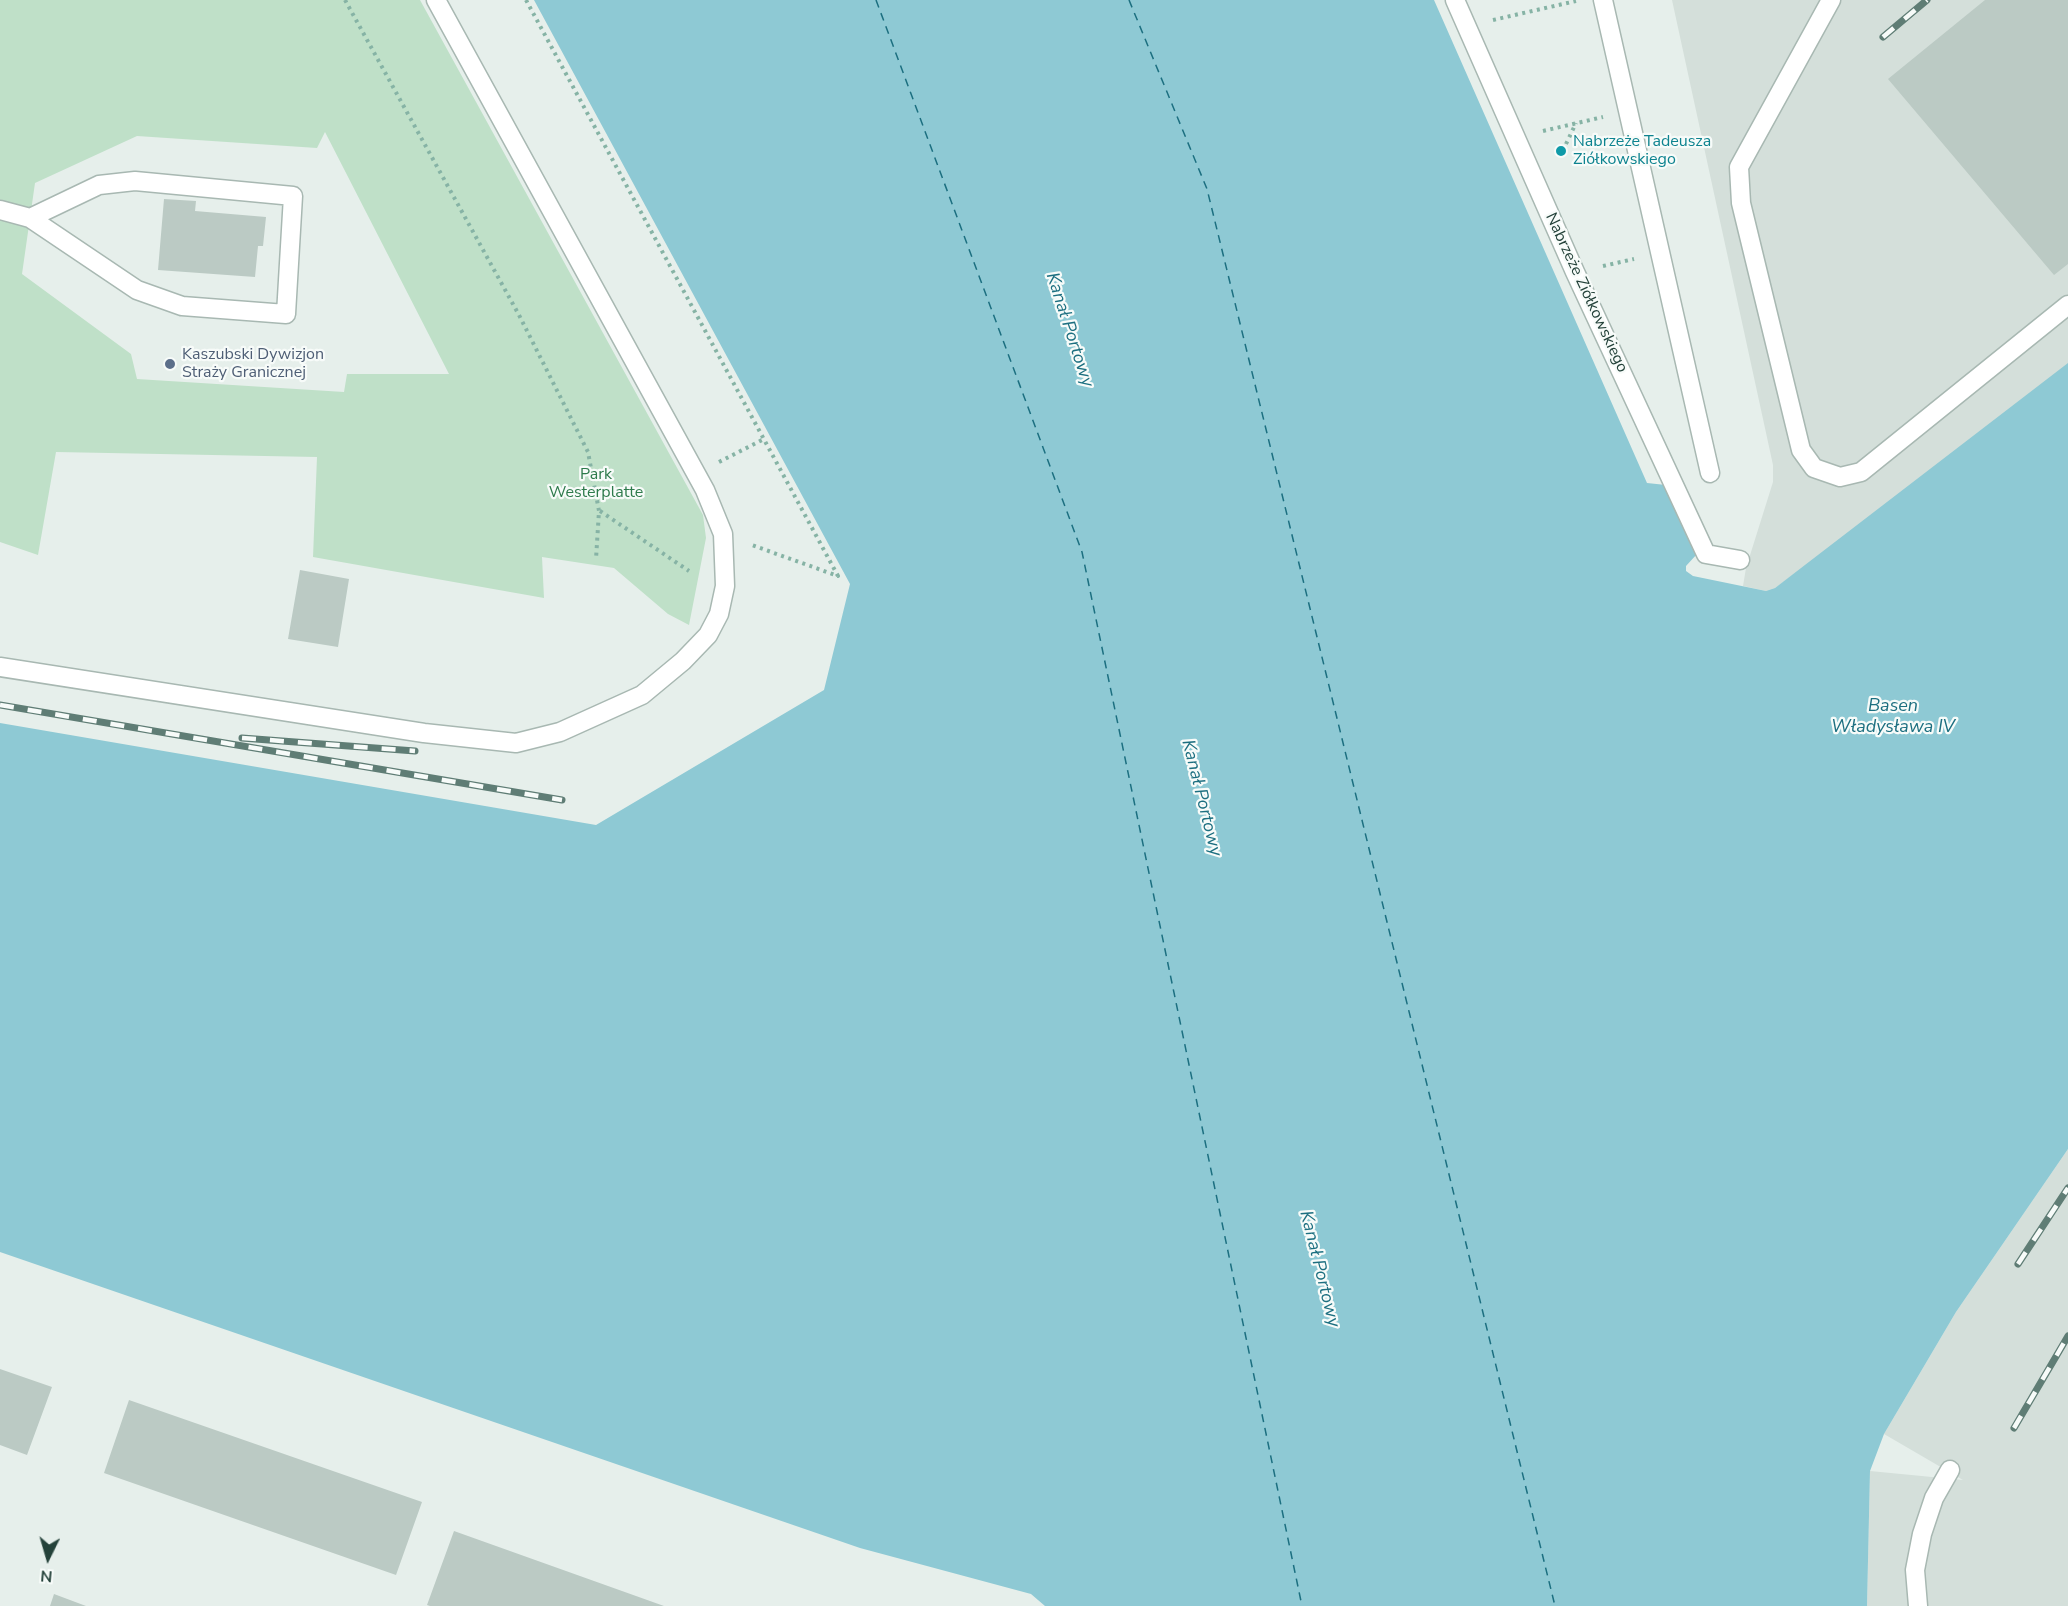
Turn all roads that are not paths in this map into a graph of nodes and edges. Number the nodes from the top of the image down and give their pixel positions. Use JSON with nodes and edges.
{"nodes":[{"id":1,"x":436,"y":0,"type":"edge"},
{"id":2,"x":1455,"y":0,"type":"edge"},
{"id":3,"x":1603,"y":0,"type":"edge"},
{"id":4,"x":1831,"y":0,"type":"edge"},
{"id":5,"x":0,"y":210,"type":"edge"},
{"id":6,"x":30,"y":218,"type":"junction"},
{"id":7,"x":2068,"y":305,"type":"edge"},
{"id":8,"x":1710,"y":473,"type":"dead end"},
{"id":9,"x":1740,"y":560,"type":"dead end"},
{"id":10,"x":0,"y":667,"type":"edge"},
{"id":11,"x":1950,"y":1470,"type":"dead end"},
{"id":12,"x":1918,"y":1606,"type":"edge"}],
"edges":[{"from":1,"to":10,"type":"street"},
{"from":2,"to":9,"type":"street","name":"Nabrzeże Ziółkowskiego"},
{"from":3,"to":8,"type":"street"},
{"from":4,"to":7,"type":"street"},
{"from":5,"to":6,"type":"street"},
{"from":6,"to":6,"type":"street"},
{"from":11,"to":12,"type":"street"}]}
